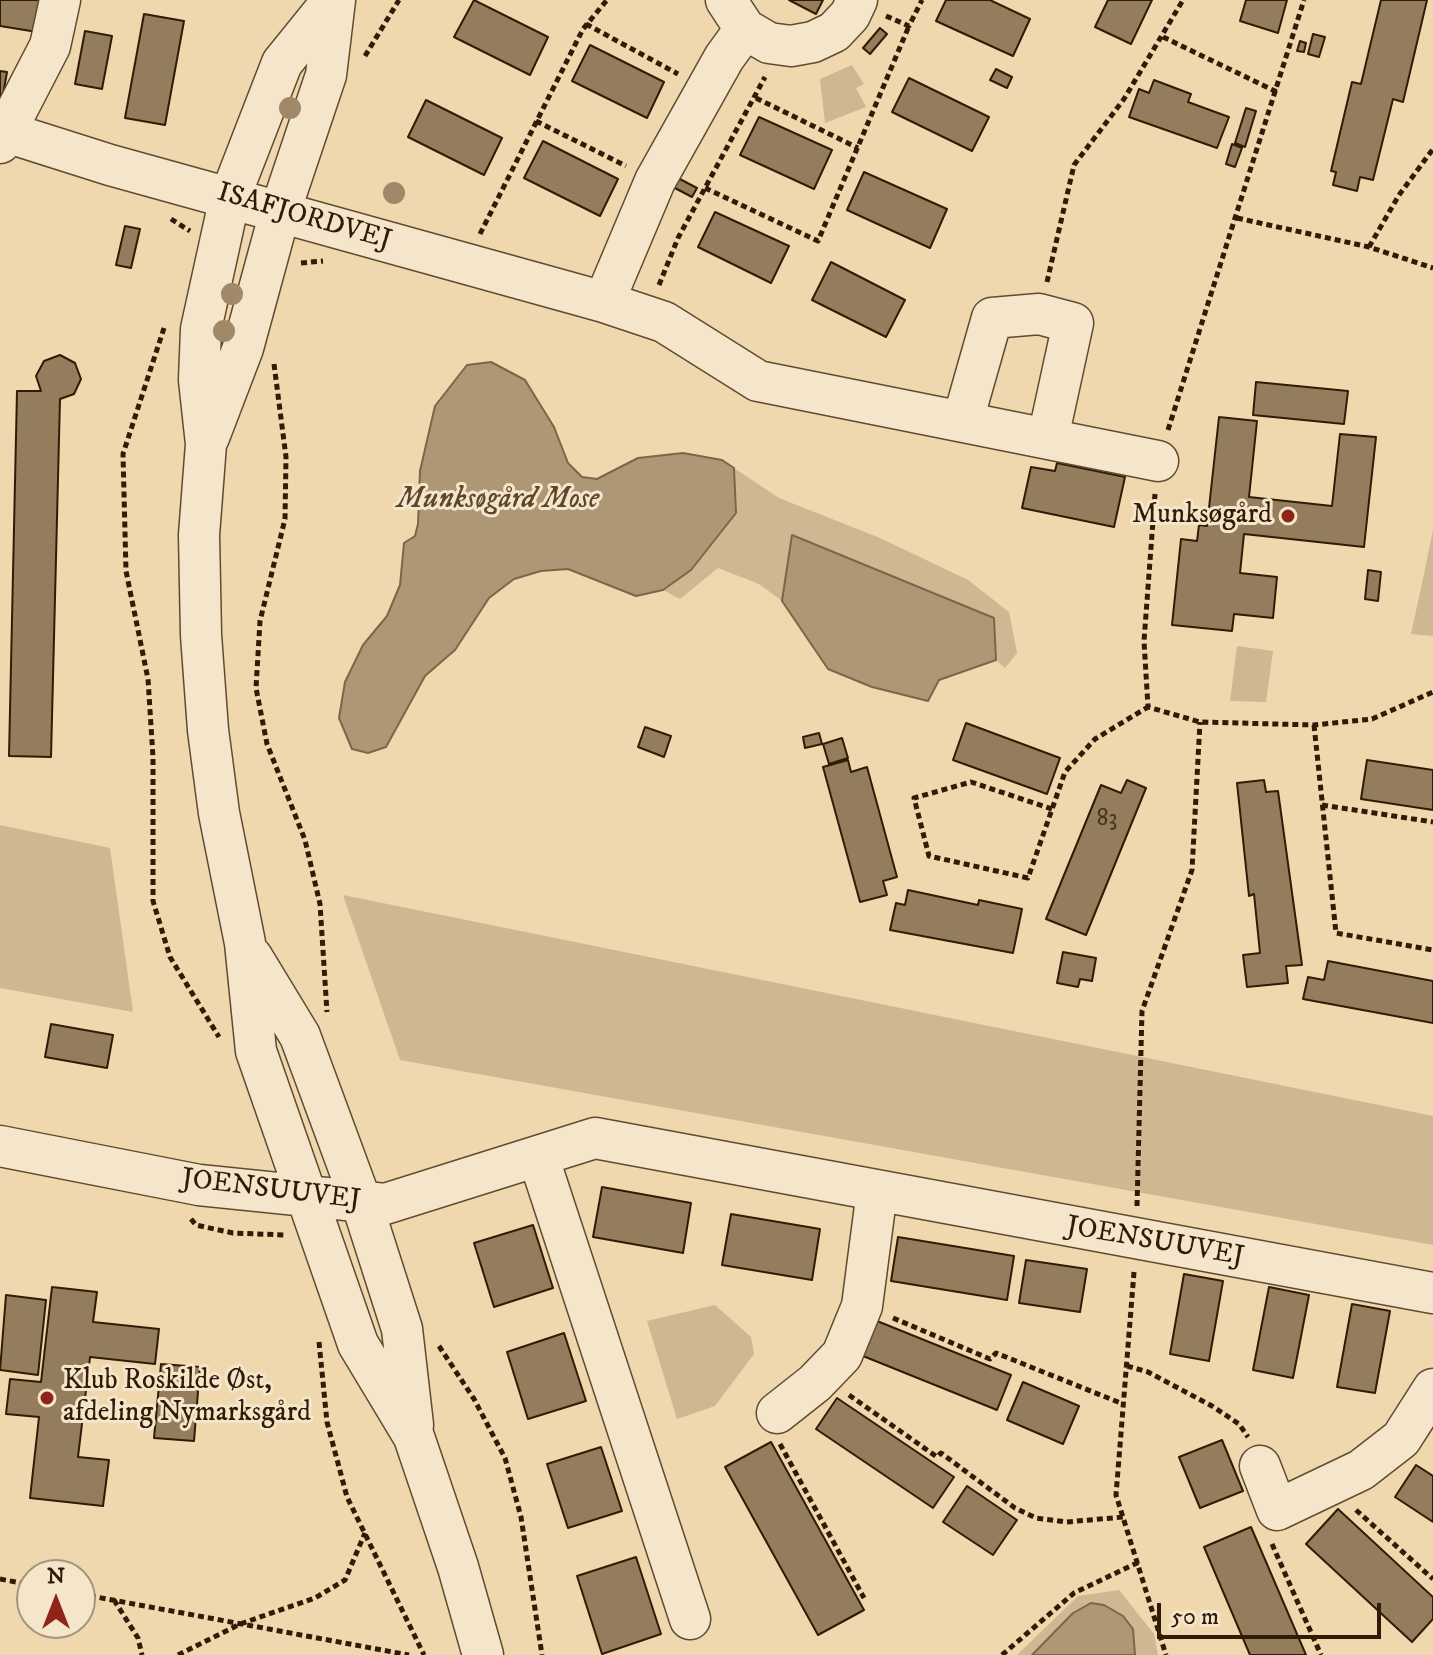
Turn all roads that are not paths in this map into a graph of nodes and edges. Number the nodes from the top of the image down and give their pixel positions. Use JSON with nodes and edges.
{"nodes":[{"id":1,"x":60,"y":0,"type":"edge"},
{"id":2,"x":334,"y":0,"type":"edge"},
{"id":3,"x":857,"y":1,"type":"edge"},
{"id":4,"x":750,"y":24,"type":"edge"},
{"id":5,"x":3,"y":137,"type":"edge"},
{"id":6,"x":230,"y":197,"type":"junction"},
{"id":7,"x":280,"y":212,"type":"junction"},
{"id":8,"x":604,"y":302,"type":"junction"},
{"id":9,"x":963,"y":420,"type":"junction"},
{"id":10,"x":1048,"y":438,"type":"junction"},
{"id":11,"x":206,"y":444,"type":"junction"},
{"id":12,"x":1158,"y":461,"type":"road end"},
{"id":13,"x":245,"y":943,"type":"junction"},
{"id":14,"x":0,"y":1146,"type":"edge"},
{"id":15,"x":538,"y":1156,"type":"junction"},
{"id":16,"x":877,"y":1191,"type":"junction"},
{"id":17,"x":303,"y":1193,"type":"junction"},
{"id":18,"x":362,"y":1204,"type":"junction"},
{"id":19,"x":1433,"y":1293,"type":"edge"},
{"id":20,"x":1433,"y":1389,"type":"edge"},
{"id":21,"x":777,"y":1413,"type":"road end"},
{"id":22,"x":414,"y":1437,"type":"junction"},
{"id":23,"x":1260,"y":1466,"type":"road end"},
{"id":24,"x":690,"y":1619,"type":"dead end"},
{"id":25,"x":483,"y":1655,"type":"edge"}],
"edges":[{"from":1,"to":5,"type":"street","name":"ISAFJORDVEJ"},
{"from":2,"to":6,"type":"street"},
{"from":2,"to":7,"type":"street"},
{"from":3,"to":4,"type":"street"},
{"from":4,"to":8,"type":"street"},
{"from":5,"to":6,"type":"street","name":"ISAFJORDVEJ"},
{"from":6,"to":7,"type":"street","name":"ISAFJORDVEJ"},
{"from":6,"to":11,"type":"street"},
{"from":7,"to":8,"type":"street","name":"ISAFJORDVEJ"},
{"from":7,"to":11,"type":"street"},
{"from":8,"to":9,"type":"street","name":"ISAFJORDVEJ"},
{"from":9,"to":10,"type":"street"},
{"from":9,"to":10,"type":"street"},
{"from":10,"to":12,"type":"street"},
{"from":11,"to":13,"type":"street"},
{"from":13,"to":17,"type":"street"},
{"from":13,"to":18,"type":"street"},
{"from":14,"to":17,"type":"street","name":"JOENSUUVEJ"},
{"from":15,"to":16,"type":"street","name":"JOENSUUVEJ"},
{"from":15,"to":18,"type":"street","name":"JOENSUUVEJ"},
{"from":15,"to":24,"type":"street"},
{"from":16,"to":19,"type":"street","name":"JOENSUUVEJ"},
{"from":16,"to":21,"type":"street"},
{"from":17,"to":18,"type":"street","name":"JOENSUUVEJ"},
{"from":17,"to":22,"type":"street"},
{"from":18,"to":22,"type":"street"},
{"from":20,"to":23,"type":"street"},
{"from":22,"to":25,"type":"street"}]}
